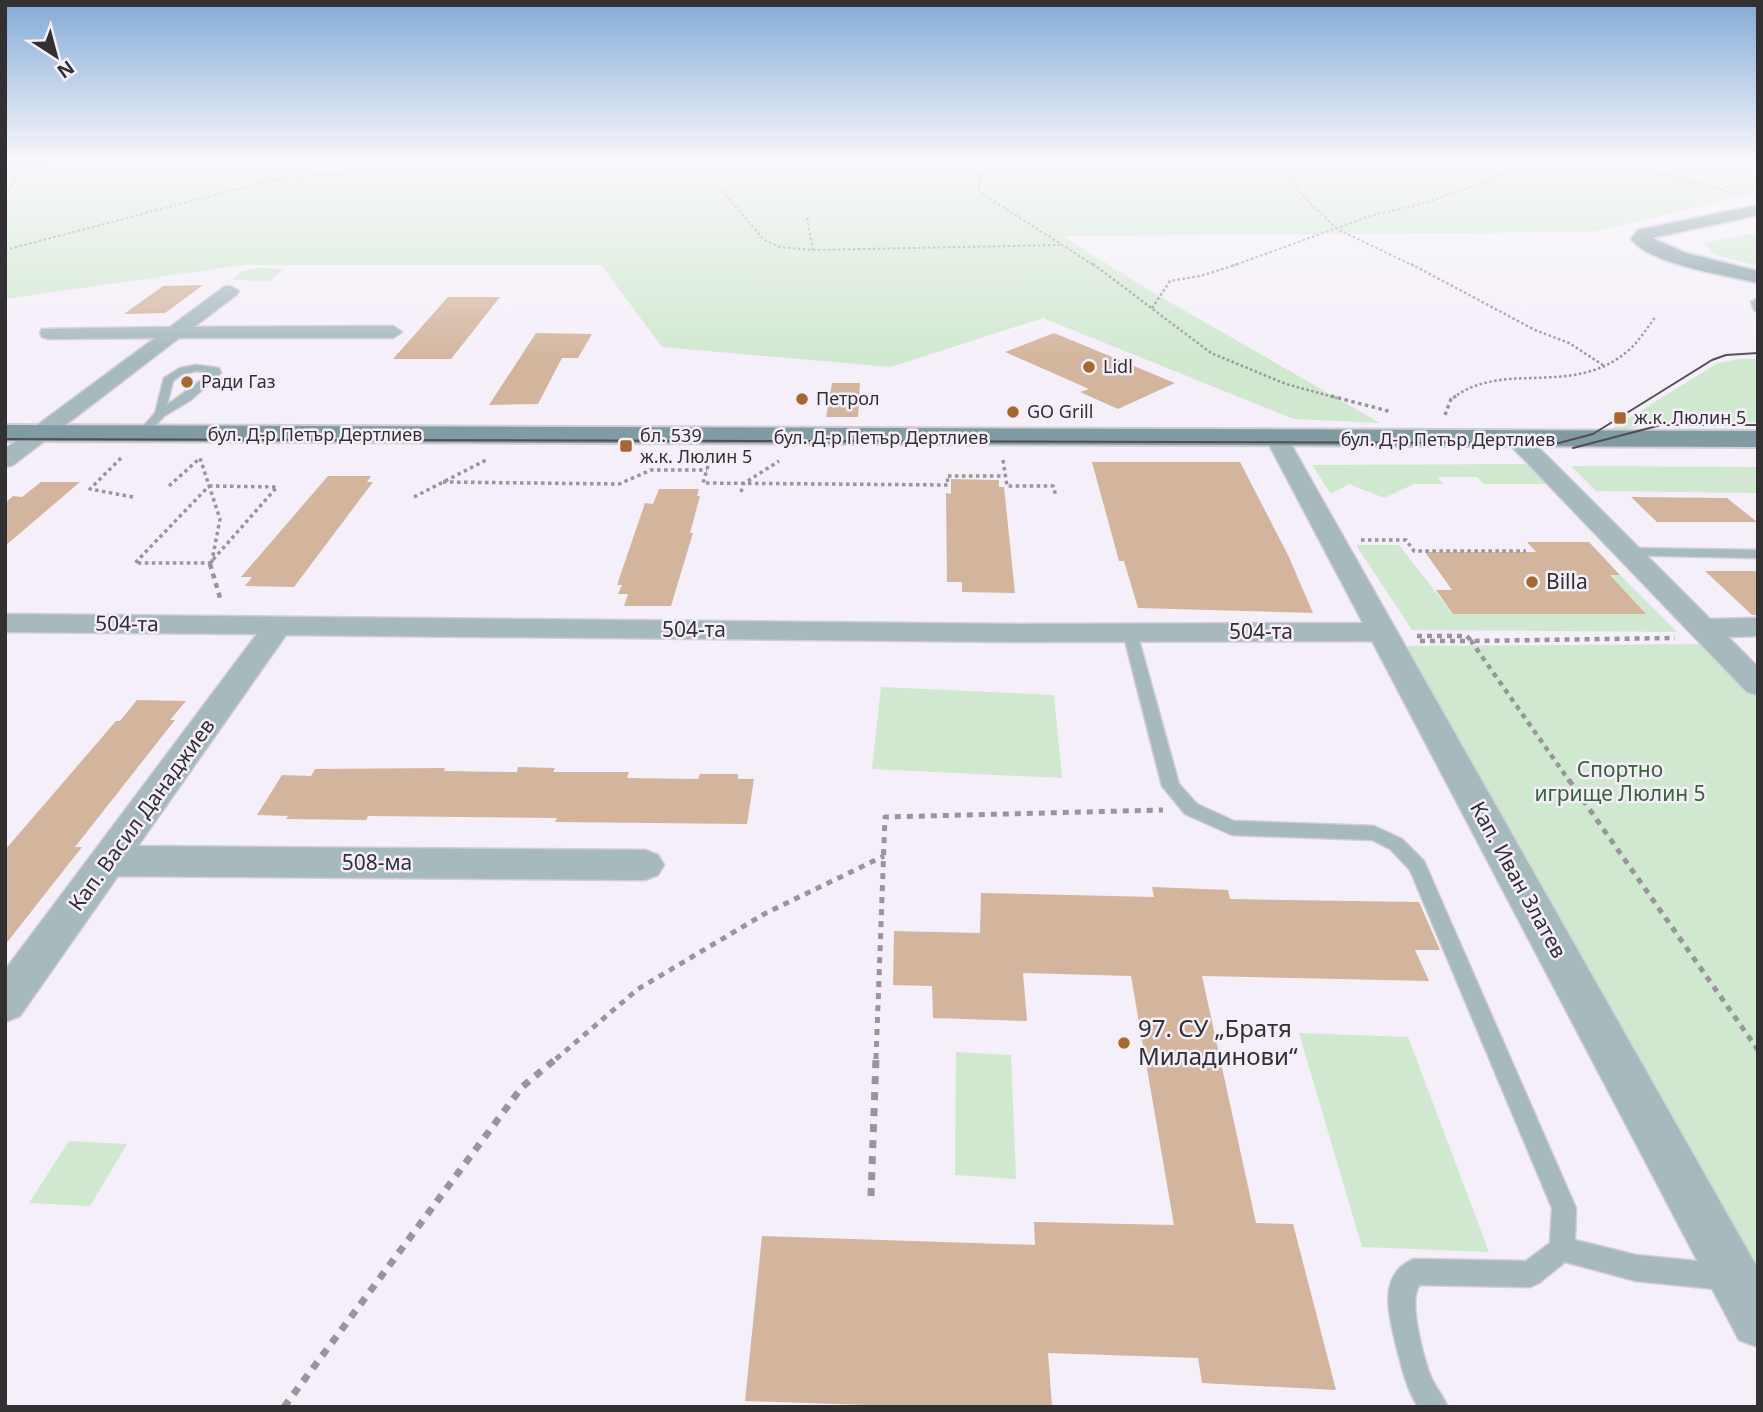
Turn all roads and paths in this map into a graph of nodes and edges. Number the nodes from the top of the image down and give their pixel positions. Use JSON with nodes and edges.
{"nodes":[{"id":1,"x":89,"y":228,"type":"edge"},
{"id":2,"x":754,"y":228,"type":"edge"},
{"id":3,"x":809,"y":228,"type":"edge"},
{"id":4,"x":1035,"y":228,"type":"edge"},
{"id":5,"x":1673,"y":228,"type":"edge"},
{"id":6,"x":1724,"y":228,"type":"edge"},
{"id":7,"x":1338,"y":229,"type":"joint"},
{"id":8,"x":1061,"y":245,"type":"junction"},
{"id":9,"x":5,"y":250,"type":"edge"},
{"id":10,"x":813,"y":250,"type":"junction"},
{"id":11,"x":1758,"y":271,"type":"edge"},
{"id":12,"x":1758,"y":277,"type":"edge"},
{"id":13,"x":230,"y":291,"type":"dead end"},
{"id":14,"x":1758,"y":301,"type":"edge"},
{"id":15,"x":1152,"y":308,"type":"junction"},
{"id":16,"x":1758,"y":310,"type":"edge"},
{"id":17,"x":1657,"y":316,"type":"dead end"},
{"id":18,"x":393,"y":332,"type":"dead end"},
{"id":19,"x":49,"y":333,"type":"dead end"},
{"id":20,"x":172,"y":333,"type":"junction"},
{"id":21,"x":1603,"y":365,"type":"junction"},
{"id":22,"x":1395,"y":413,"type":"dead end"},
{"id":23,"x":1451,"y":423,"type":"dead end"},
{"id":24,"x":151,"y":424,"type":"junction"},
{"id":25,"x":1758,"y":439,"type":"edge"},
{"id":26,"x":16,"y":445,"type":"edge"},
{"id":27,"x":1281,"y":446,"type":"junction"},
{"id":28,"x":1524,"y":447,"type":"junction"},
{"id":29,"x":1758,"y":452,"type":"edge"},
{"id":30,"x":121,"y":458,"type":"dead end"},
{"id":31,"x":489,"y":459,"type":"dead end"},
{"id":32,"x":710,"y":459,"type":"dead end"},
{"id":33,"x":781,"y":459,"type":"dead end"},
{"id":34,"x":1002,"y":460,"type":"dead end"},
{"id":35,"x":707,"y":470,"type":"junction"},
{"id":36,"x":1005,"y":476,"type":"junction"},
{"id":37,"x":443,"y":482,"type":"junction"},
{"id":38,"x":743,"y":484,"type":"junction"},
{"id":39,"x":169,"y":486,"type":"dead end"},
{"id":40,"x":209,"y":486,"type":"junction"},
{"id":41,"x":741,"y":492,"type":"dead end"},
{"id":42,"x":1056,"y":496,"type":"dead end"},
{"id":43,"x":134,"y":497,"type":"dead end"},
{"id":44,"x":414,"y":497,"type":"dead end"},
{"id":45,"x":1332,"y":540,"type":"junction"},
{"id":46,"x":1525,"y":551,"type":"dead end"},
{"id":47,"x":1626,"y":552,"type":"junction"},
{"id":48,"x":1758,"y":554,"type":"edge"},
{"id":49,"x":209,"y":563,"type":"junction"},
{"id":50,"x":224,"y":611,"type":"dead end"},
{"id":51,"x":5,"y":623,"type":"edge"},
{"id":52,"x":278,"y":626,"type":"junction"},
{"id":53,"x":1758,"y":627,"type":"edge"},
{"id":54,"x":1130,"y":633,"type":"junction"},
{"id":55,"x":1706,"y":633,"type":"junction"},
{"id":56,"x":1383,"y":634,"type":"junction"},
{"id":57,"x":1471,"y":640,"type":"junction"},
{"id":58,"x":1436,"y":641,"type":"dead end"},
{"id":59,"x":1758,"y":685,"type":"edge"},
{"id":60,"x":1191,"y":809,"type":"junction"},
{"id":61,"x":884,"y":856,"type":"junction"},
{"id":62,"x":110,"y":861,"type":"junction"},
{"id":63,"x":645,"y":865,"type":"dead end"},
{"id":64,"x":5,"y":1003,"type":"edge"},
{"id":65,"x":1758,"y":1050,"type":"edge"},
{"id":66,"x":871,"y":1196,"type":"dead end"},
{"id":67,"x":1562,"y":1249,"type":"junction"},
{"id":68,"x":1746,"y":1278,"type":"edge"},
{"id":69,"x":1758,"y":1321,"type":"edge"},
{"id":70,"x":284,"y":1407,"type":"edge"},
{"id":71,"x":1434,"y":1407,"type":"edge"}],
"edges":[{"from":1,"to":9,"type":"path"},
{"from":2,"to":10,"type":"path"},
{"from":3,"to":10,"type":"path"},
{"from":4,"to":8,"type":"path"},
{"from":5,"to":12,"type":"main road"},
{"from":6,"to":11,"type":"main road"},
{"from":7,"to":15,"type":"path"},
{"from":7,"to":21,"type":"path"},
{"from":8,"to":10,"type":"path"},
{"from":8,"to":15,"type":"path"},
{"from":13,"to":20,"type":"street"},
{"from":14,"to":16,"type":"lane"},
{"from":15,"to":22,"type":"path"},
{"from":17,"to":21,"type":"path"},
{"from":18,"to":20,"type":"street"},
{"from":19,"to":20,"type":"street"},
{"from":20,"to":26,"type":"street"},
{"from":21,"to":23,"type":"path"},
{"from":24,"to":24,"type":"lane"},
{"from":24,"to":26,"type":"main road","name":"бул. Д-р Петър Дертлиев"},
{"from":24,"to":27,"type":"main road","name":"бул. Д-р Петър Дертлиев"},
{"from":25,"to":28,"type":"main road","name":"бул. Д-р Петър Дертлиев"},
{"from":26,"to":27,"type":"main road","name":"бул. Д-р Петър Дертлиев"},
{"from":27,"to":28,"type":"main road","name":"бул. Д-р Петър Дертлиев"},
{"from":27,"to":45,"type":"street","name":"Кап. Иван Златев"},
{"from":28,"to":29,"type":"main road","name":"бул. Д-р Петър Дертлиев"},
{"from":28,"to":47,"type":"street"},
{"from":30,"to":43,"type":"path"},
{"from":31,"to":37,"type":"path"},
{"from":32,"to":35,"type":"path"},
{"from":33,"to":38,"type":"path"},
{"from":34,"to":36,"type":"path"},
{"from":35,"to":37,"type":"path"},
{"from":35,"to":38,"type":"path"},
{"from":36,"to":38,"type":"path"},
{"from":36,"to":42,"type":"path"},
{"from":37,"to":44,"type":"path"},
{"from":38,"to":41,"type":"path"},
{"from":39,"to":40,"type":"path"},
{"from":40,"to":49,"type":"path"},
{"from":40,"to":49,"type":"path"},
{"from":40,"to":49,"type":"path"},
{"from":45,"to":46,"type":"path"},
{"from":45,"to":56,"type":"street","name":"Кап. Иван Златев"},
{"from":47,"to":48,"type":"lane"},
{"from":47,"to":55,"type":"street"},
{"from":49,"to":50,"type":"path"},
{"from":51,"to":52,"type":"street","name":"504-та"},
{"from":52,"to":54,"type":"street","name":"504-та"},
{"from":52,"to":62,"type":"street","name":"Кап. Васил Данаджиев"},
{"from":53,"to":55,"type":"street"},
{"from":54,"to":56,"type":"street","name":"504-та"},
{"from":54,"to":60,"type":"lane"},
{"from":55,"to":57,"type":"path"},
{"from":55,"to":59,"type":"street"},
{"from":56,"to":57,"type":"path"},
{"from":56,"to":68,"type":"street","name":"Кап. Иван Златев"},
{"from":57,"to":58,"type":"path"},
{"from":57,"to":65,"type":"path"},
{"from":60,"to":61,"type":"path"},
{"from":60,"to":67,"type":"lane"},
{"from":61,"to":66,"type":"path"},
{"from":61,"to":70,"type":"path"},
{"from":62,"to":63,"type":"street","name":"508-ма"},
{"from":62,"to":64,"type":"street","name":"Кап. Васил Данаджиев"},
{"from":67,"to":68,"type":"lane"},
{"from":67,"to":71,"type":"lane"},
{"from":68,"to":69,"type":"street","name":"Кап. Иван Златев"}]}
